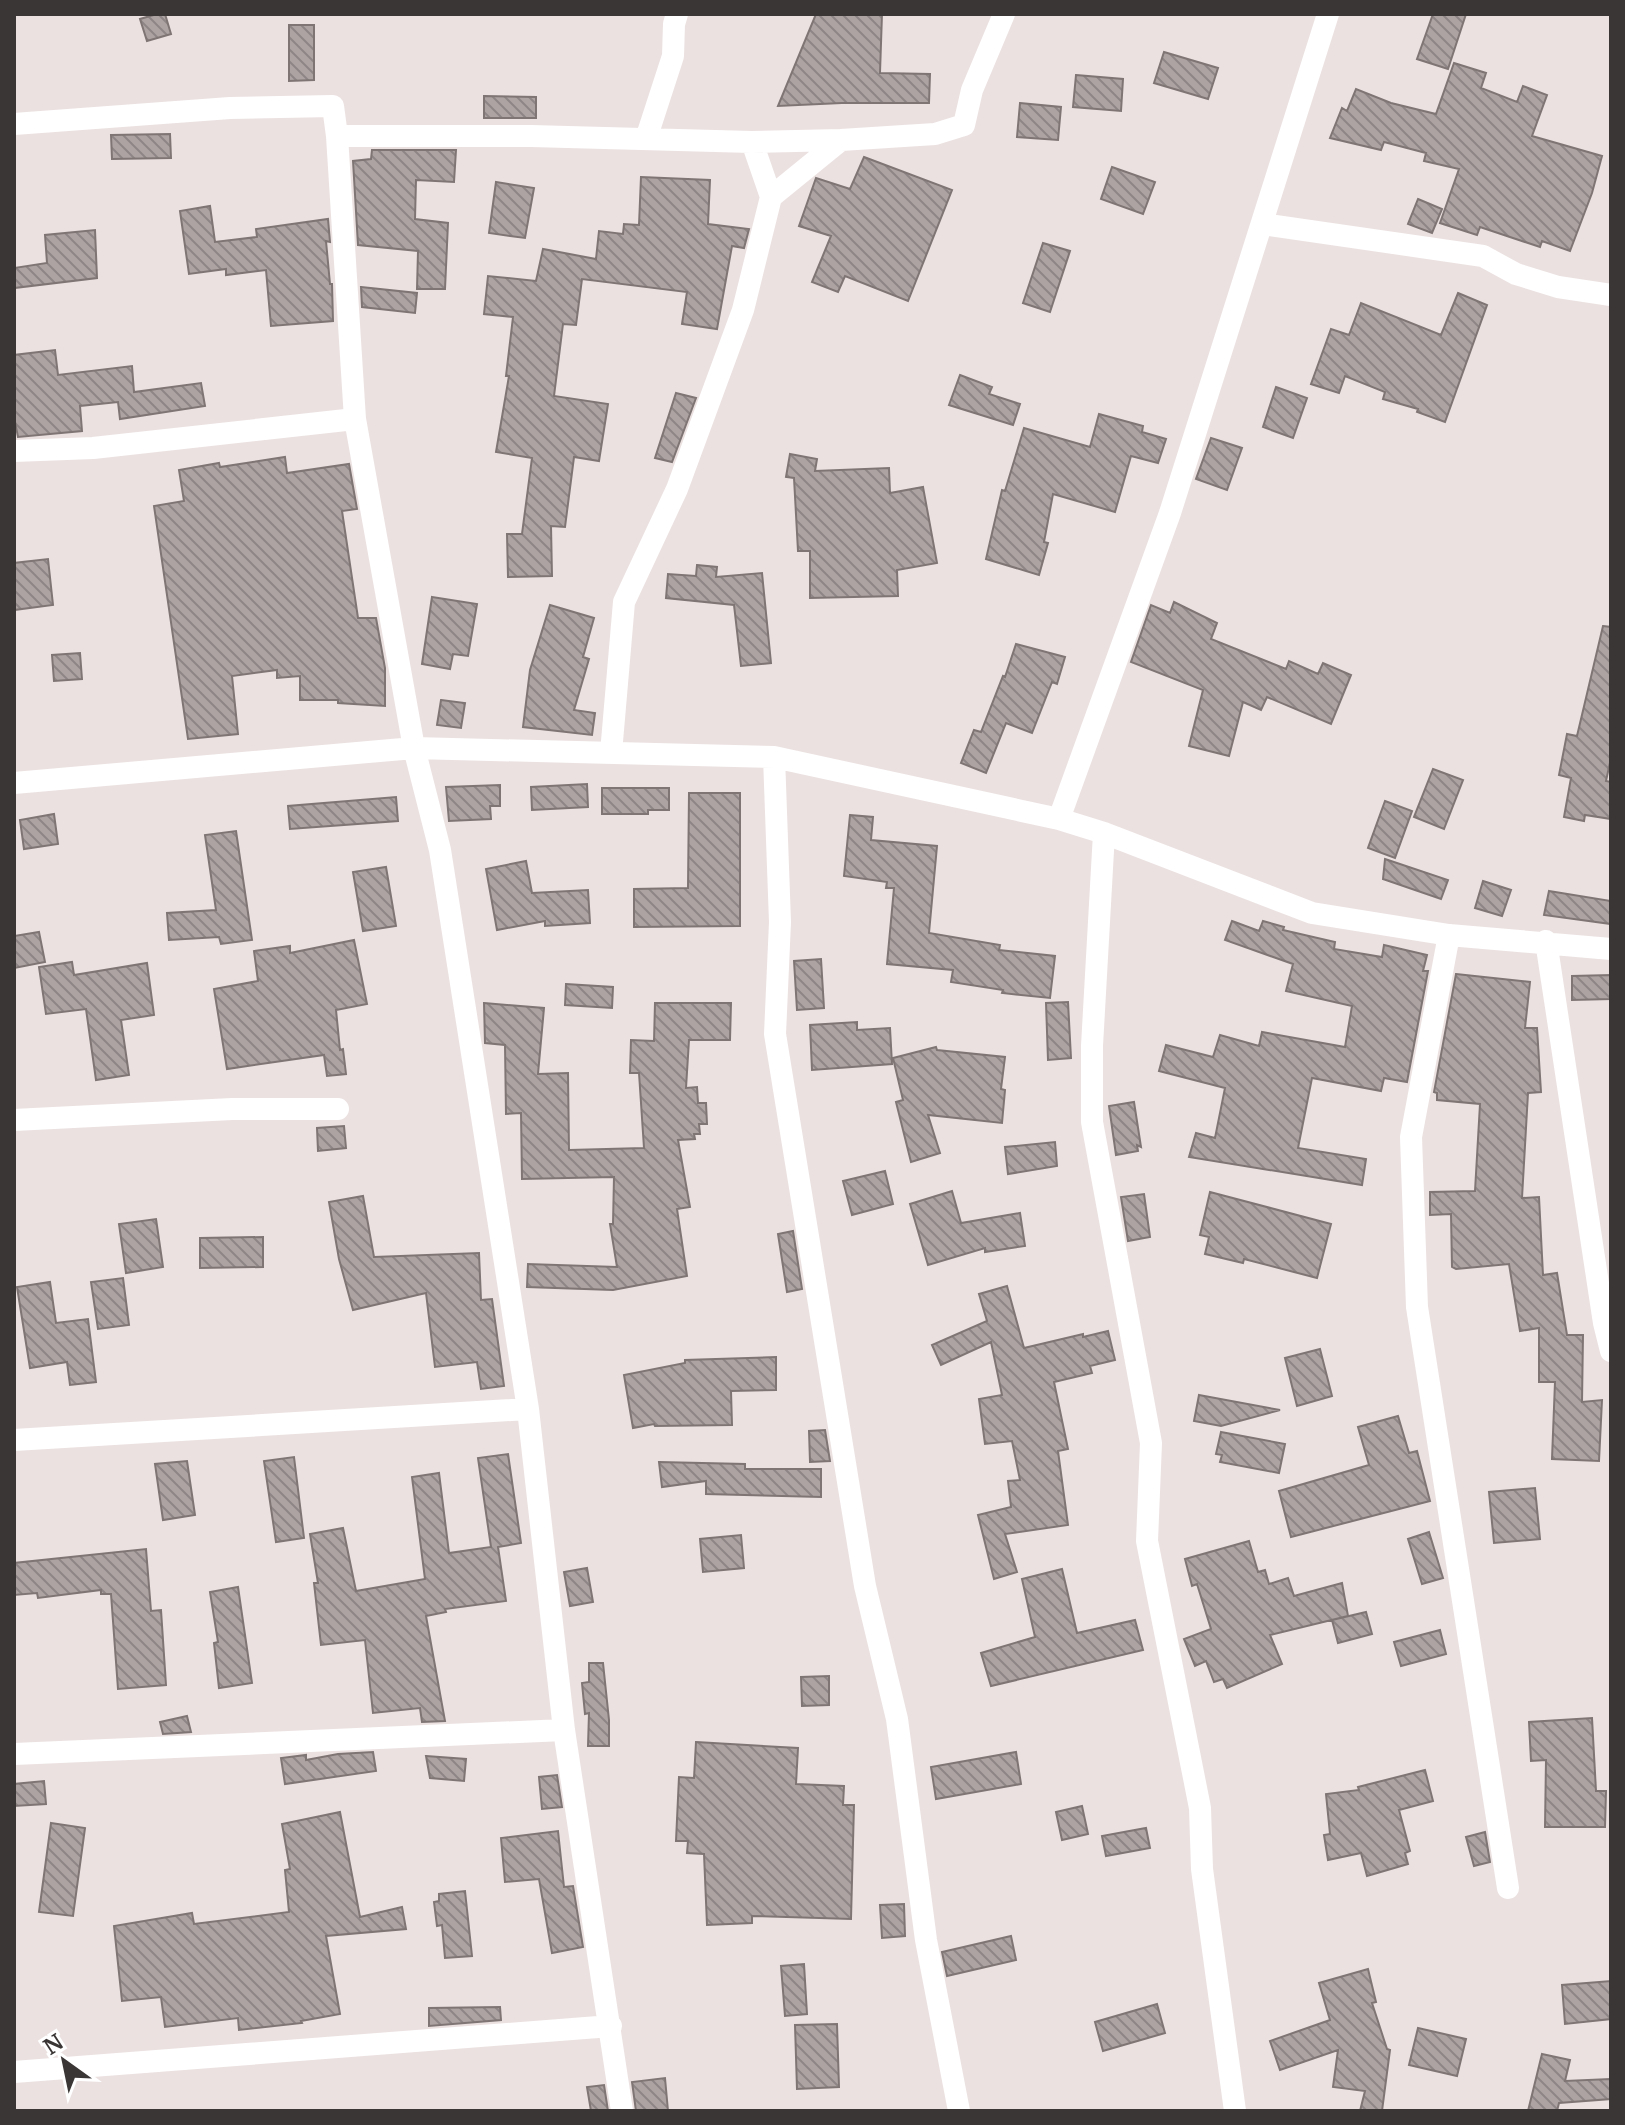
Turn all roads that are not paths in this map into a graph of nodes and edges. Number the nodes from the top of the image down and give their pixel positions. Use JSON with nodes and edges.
{"nodes":[{"id":1,"x":1004,"y":14,"type":"edge"},
{"id":2,"x":1328,"y":14,"type":"edge"},
{"id":3,"x":673,"y":17,"type":"edge"},
{"id":4,"x":14,"y":124,"type":"edge"},
{"id":5,"x":337,"y":136,"type":"junction"},
{"id":6,"x":646,"y":139,"type":"junction"},
{"id":7,"x":841,"y":140,"type":"junction"},
{"id":8,"x":752,"y":142,"type":"junction"},
{"id":9,"x":771,"y":197,"type":"junction"},
{"id":10,"x":1262,"y":224,"type":"junction"},
{"id":11,"x":1611,"y":295,"type":"edge"},
{"id":12,"x":355,"y":419,"type":"junction"},
{"id":13,"x":14,"y":451,"type":"edge"},
{"id":14,"x":414,"y":748,"type":"junction"},
{"id":15,"x":611,"y":753,"type":"junction"},
{"id":16,"x":774,"y":757,"type":"junction"},
{"id":17,"x":14,"y":783,"type":"edge"},
{"id":18,"x":1059,"y":819,"type":"junction"},
{"id":19,"x":1104,"y":833,"type":"junction"},
{"id":20,"x":1449,"y":935,"type":"junction"},
{"id":21,"x":1546,"y":941,"type":"junction"},
{"id":22,"x":1611,"y":949,"type":"edge"},
{"id":23,"x":338,"y":1109,"type":"dead end"},
{"id":24,"x":14,"y":1120,"type":"edge"},
{"id":25,"x":1611,"y":1351,"type":"edge"},
{"id":26,"x":528,"y":1409,"type":"junction"},
{"id":27,"x":14,"y":1440,"type":"edge"},
{"id":28,"x":564,"y":1730,"type":"junction"},
{"id":29,"x":14,"y":1754,"type":"edge"},
{"id":30,"x":1508,"y":1888,"type":"dead end"},
{"id":31,"x":611,"y":2026,"type":"junction"},
{"id":32,"x":14,"y":2072,"type":"edge"},
{"id":33,"x":622,"y":2111,"type":"edge"},
{"id":34,"x":959,"y":2111,"type":"edge"},
{"id":35,"x":1235,"y":2111,"type":"edge"}],
"edges":[{"from":1,"to":7,"type":"street"},
{"from":2,"to":10,"type":"street"},
{"from":3,"to":6,"type":"street"},
{"from":4,"to":5,"type":"street"},
{"from":5,"to":6,"type":"street"},
{"from":5,"to":12,"type":"street"},
{"from":6,"to":8,"type":"street"},
{"from":7,"to":8,"type":"street"},
{"from":7,"to":9,"type":"street"},
{"from":8,"to":9,"type":"street"},
{"from":9,"to":15,"type":"street"},
{"from":10,"to":11,"type":"street"},
{"from":10,"to":18,"type":"street"},
{"from":12,"to":13,"type":"street"},
{"from":12,"to":14,"type":"street"},
{"from":14,"to":15,"type":"street"},
{"from":14,"to":17,"type":"street"},
{"from":14,"to":26,"type":"street"},
{"from":15,"to":16,"type":"street"},
{"from":16,"to":18,"type":"street"},
{"from":16,"to":34,"type":"street"},
{"from":18,"to":19,"type":"street"},
{"from":19,"to":20,"type":"street"},
{"from":19,"to":35,"type":"street"},
{"from":20,"to":21,"type":"street"},
{"from":20,"to":30,"type":"street"},
{"from":21,"to":22,"type":"street"},
{"from":21,"to":25,"type":"street"},
{"from":23,"to":24,"type":"street"},
{"from":26,"to":27,"type":"street"},
{"from":26,"to":28,"type":"street"},
{"from":28,"to":29,"type":"street"},
{"from":28,"to":31,"type":"street"},
{"from":31,"to":32,"type":"street"},
{"from":31,"to":33,"type":"street"}]}
